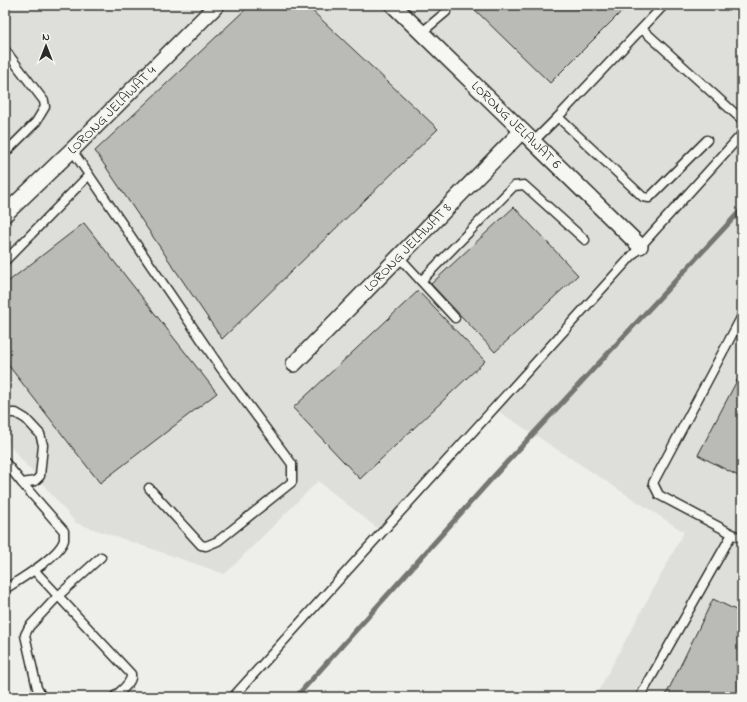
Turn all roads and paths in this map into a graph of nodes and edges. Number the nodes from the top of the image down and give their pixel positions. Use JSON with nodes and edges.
{"nodes":[{"id":1,"x":217,"y":5,"type":"edge"},
{"id":2,"x":393,"y":5,"type":"edge"},
{"id":3,"x":664,"y":5,"type":"edge"},
{"id":4,"x":446,"y":12,"type":"dead end"},
{"id":5,"x":642,"y":29,"type":"junction"},
{"id":6,"x":421,"y":33,"type":"junction"},
{"id":7,"x":5,"y":50,"type":"edge"},
{"id":8,"x":558,"y":117,"type":"junction"},
{"id":9,"x":740,"y":118,"type":"dead end"},
{"id":10,"x":522,"y":131,"type":"junction"},
{"id":11,"x":742,"y":134,"type":"edge"},
{"id":12,"x":707,"y":140,"type":"dead end"},
{"id":13,"x":533,"y":142,"type":"junction"},
{"id":14,"x":72,"y":150,"type":"junction"},
{"id":15,"x":5,"y":153,"type":"edge"},
{"id":16,"x":89,"y":175,"type":"junction"},
{"id":17,"x":5,"y":214,"type":"edge"},
{"id":18,"x":585,"y":240,"type":"dead end"},
{"id":19,"x":640,"y":246,"type":"junction"},
{"id":20,"x":400,"y":257,"type":"junction"},
{"id":21,"x":5,"y":261,"type":"edge"},
{"id":22,"x":421,"y":281,"type":"junction"},
{"id":23,"x":742,"y":316,"type":"edge"},
{"id":24,"x":455,"y":318,"type":"dead end"},
{"id":25,"x":294,"y":364,"type":"dead end"},
{"id":26,"x":5,"y":413,"type":"edge"},
{"id":27,"x":5,"y":462,"type":"edge"},
{"id":28,"x":22,"y":483,"type":"junction"},
{"id":29,"x":149,"y":488,"type":"dead end"},
{"id":30,"x":732,"y":534,"type":"junction"},
{"id":31,"x":742,"y":539,"type":"edge"},
{"id":32,"x":101,"y":557,"type":"dead end"},
{"id":33,"x":34,"y":570,"type":"junction"},
{"id":34,"x":5,"y":589,"type":"edge"},
{"id":35,"x":58,"y":596,"type":"junction"},
{"id":36,"x":42,"y":697,"type":"edge"},
{"id":37,"x":114,"y":697,"type":"edge"},
{"id":38,"x":232,"y":697,"type":"edge"},
{"id":39,"x":640,"y":697,"type":"edge"}],
"edges":[{"from":1,"to":14,"type":"street","name":"LORONG JELAWAT 4"},
{"from":2,"to":6,"type":"street","name":"LORONG JELAWAT 6"},
{"from":3,"to":5,"type":"lane"},
{"from":4,"to":6,"type":"lane"},
{"from":5,"to":8,"type":"lane"},
{"from":5,"to":9,"type":"lane"},
{"from":6,"to":10,"type":"street","name":"LORONG JELAWAT 6"},
{"from":7,"to":15,"type":"lane"},
{"from":8,"to":12,"type":"lane"},
{"from":8,"to":13,"type":"lane"},
{"from":10,"to":13,"type":"street","name":"LORONG JELAWAT 6"},
{"from":10,"to":20,"type":"street","name":"LORONG JELAWAT 8"},
{"from":11,"to":19,"type":"lane"},
{"from":13,"to":19,"type":"street","name":"LORONG JELAWAT 6"},
{"from":14,"to":16,"type":"lane"},
{"from":14,"to":17,"type":"street","name":"LORONG JELAWAT 4"},
{"from":16,"to":21,"type":"lane"},
{"from":16,"to":29,"type":"lane"},
{"from":18,"to":22,"type":"lane"},
{"from":19,"to":38,"type":"lane"},
{"from":20,"to":22,"type":"lane"},
{"from":20,"to":25,"type":"street","name":"LORONG JELAWAT 8"},
{"from":22,"to":24,"type":"lane"},
{"from":23,"to":30,"type":"lane"},
{"from":26,"to":28,"type":"lane"},
{"from":27,"to":28,"type":"lane"},
{"from":28,"to":33,"type":"lane"},
{"from":30,"to":31,"type":"lane"},
{"from":30,"to":39,"type":"lane"},
{"from":32,"to":35,"type":"lane"},
{"from":33,"to":34,"type":"lane"},
{"from":33,"to":35,"type":"lane"},
{"from":35,"to":36,"type":"lane"},
{"from":35,"to":37,"type":"lane"}]}
